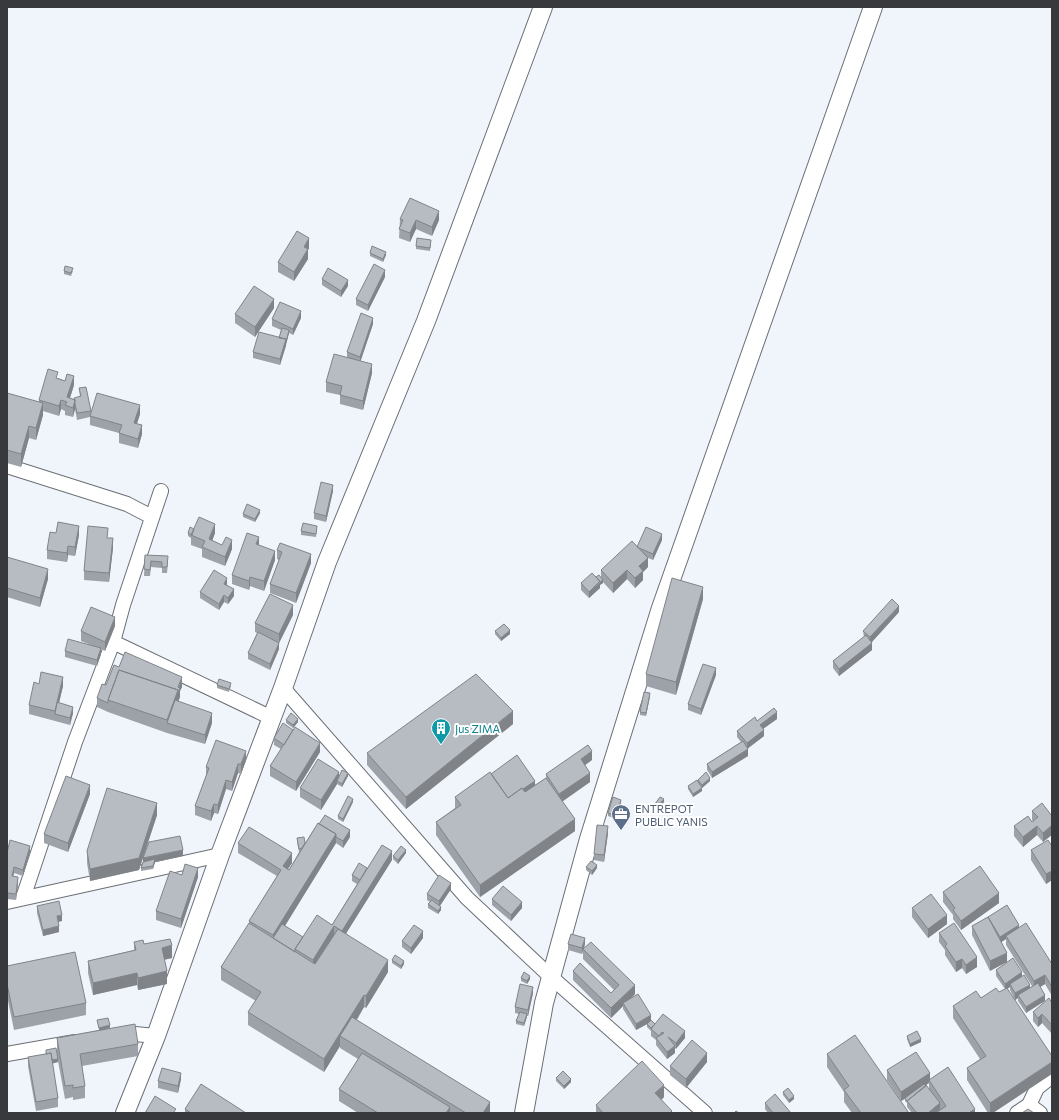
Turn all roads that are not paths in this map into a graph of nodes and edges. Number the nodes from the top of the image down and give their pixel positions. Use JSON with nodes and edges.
{"nodes":[{"id":1,"x":543,"y":7,"type":"edge"},
{"id":2,"x":873,"y":7,"type":"edge"},
{"id":3,"x":7,"y":466,"type":"edge"},
{"id":4,"x":161,"y":491,"type":"dead end"},
{"id":5,"x":152,"y":517,"type":"junction"},
{"id":6,"x":113,"y":642,"type":"junction"},
{"id":7,"x":283,"y":688,"type":"junction"},
{"id":8,"x":272,"y":718,"type":"junction"},
{"id":9,"x":220,"y":855,"type":"junction"},
{"id":10,"x":23,"y":898,"type":"junction"},
{"id":11,"x":7,"y":902,"type":"edge"},
{"id":12,"x":551,"y":977,"type":"junction"},
{"id":13,"x":156,"y":1036,"type":"junction"},
{"id":14,"x":108,"y":1037,"type":"edge"},
{"id":15,"x":87,"y":1040,"type":"edge"},
{"id":16,"x":7,"y":1054,"type":"edge"},
{"id":17,"x":1052,"y":1076,"type":"edge"},
{"id":18,"x":1034,"y":1109,"type":"edge"},
{"id":19,"x":125,"y":1113,"type":"edge"},
{"id":20,"x":524,"y":1113,"type":"edge"},
{"id":21,"x":704,"y":1113,"type":"edge"},
{"id":22,"x":1017,"y":1113,"type":"edge"}],
"edges":[{"from":1,"to":7,"type":"main road"},
{"from":2,"to":12,"type":"main road"},
{"from":3,"to":5,"type":"street"},
{"from":4,"to":5,"type":"street"},
{"from":5,"to":6,"type":"street"},
{"from":6,"to":8,"type":"street"},
{"from":6,"to":10,"type":"street"},
{"from":7,"to":8,"type":"main road"},
{"from":7,"to":12,"type":"street"},
{"from":8,"to":9,"type":"main road"},
{"from":9,"to":10,"type":"street"},
{"from":9,"to":13,"type":"main road"},
{"from":10,"to":11,"type":"street"},
{"from":12,"to":20,"type":"main road"},
{"from":12,"to":21,"type":"street"},
{"from":13,"to":14,"type":"street"},
{"from":13,"to":19,"type":"main road"},
{"from":15,"to":16,"type":"street"},
{"from":17,"to":18,"type":"street"},
{"from":18,"to":22,"type":"street"}]}
